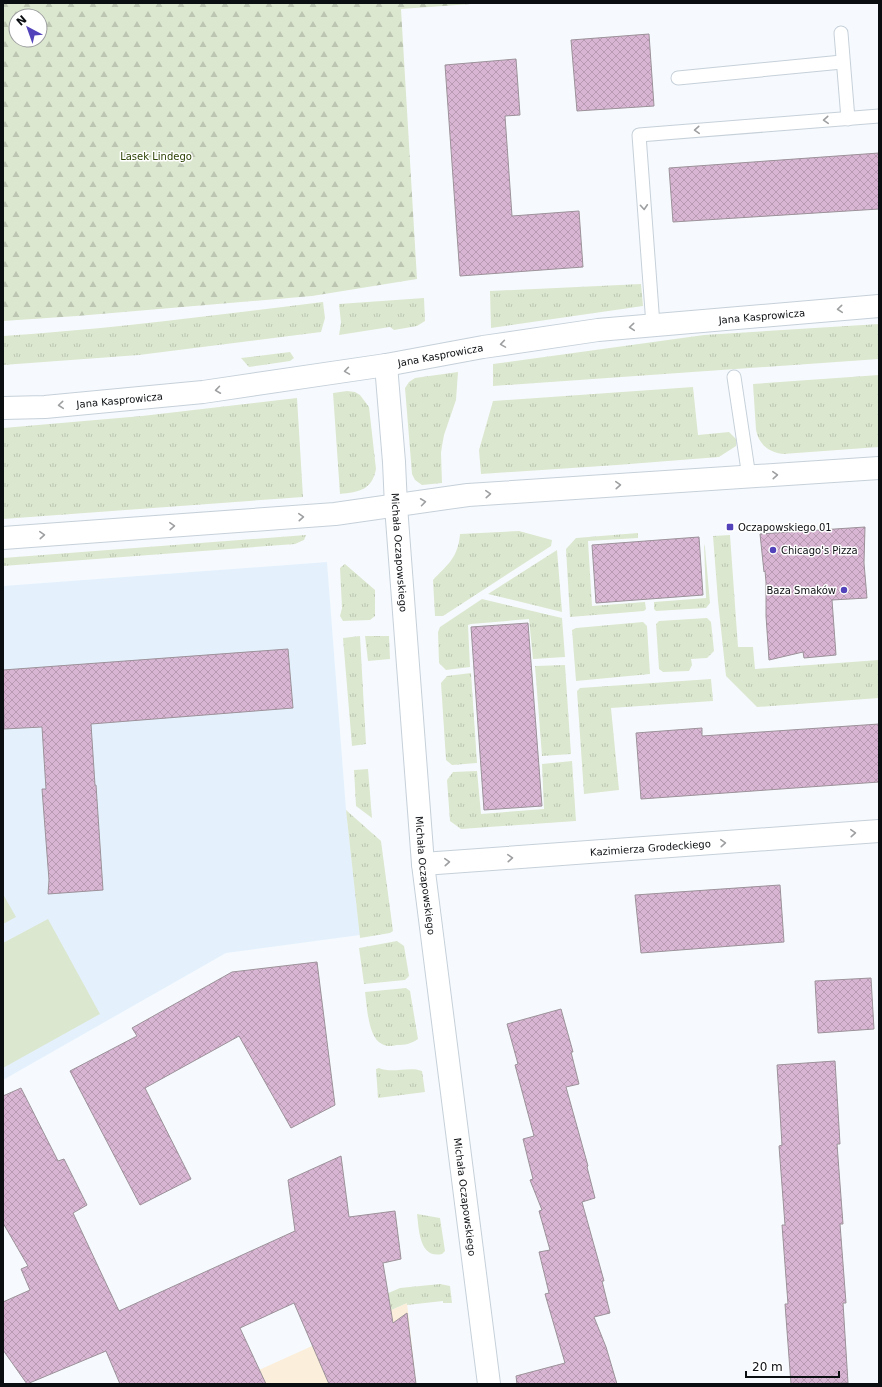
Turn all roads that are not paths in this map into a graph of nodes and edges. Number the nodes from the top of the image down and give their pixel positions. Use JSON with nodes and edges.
{"nodes":[{"id":1,"x":841,"y":33,"type":"dead end"},
{"id":2,"x":842,"y":62,"type":"junction"},
{"id":3,"x":678,"y":78,"type":"dead end"},
{"id":4,"x":879,"y":116,"type":"edge"},
{"id":5,"x":848,"y":119,"type":"junction"},
{"id":6,"x":879,"y":306,"type":"edge"},
{"id":7,"x":653,"y":325,"type":"junction"},
{"id":8,"x":386,"y":365,"type":"junction"},
{"id":9,"x":734,"y":377,"type":"dead end"},
{"id":10,"x":3,"y":408,"type":"edge"},
{"id":11,"x":879,"y":468,"type":"edge"},
{"id":12,"x":749,"y":477,"type":"junction"},
{"id":13,"x":396,"y":506,"type":"junction"},
{"id":14,"x":3,"y":538,"type":"edge"},
{"id":15,"x":879,"y":831,"type":"edge"},
{"id":16,"x":423,"y":864,"type":"junction"},
{"id":17,"x":489,"y":1384,"type":"edge"}],
"edges":[{"from":1,"to":2,"type":"lane"},
{"from":2,"to":3,"type":"lane"},
{"from":2,"to":5,"type":"lane"},
{"from":4,"to":5,"type":"lane"},
{"from":5,"to":7,"type":"lane","one_way":true},
{"from":6,"to":7,"type":"street","name":"Jana Kasprowicza","one_way":true},
{"from":7,"to":8,"type":"street","name":"Jana Kasprowicza","one_way":true},
{"from":8,"to":10,"type":"street","name":"Jana Kasprowicza","one_way":true},
{"from":8,"to":13,"type":"street","name":"Michała Oczapowskiego"},
{"from":9,"to":12,"type":"lane"},
{"from":12,"to":11,"type":"street","one_way":true},
{"from":13,"to":12,"type":"street","one_way":true},
{"from":14,"to":13,"type":"street","one_way":true},
{"from":13,"to":16,"type":"street","name":"Michała Oczapowskiego"},
{"from":16,"to":15,"type":"street","name":"Kazimierza Grodeckiego","one_way":true},
{"from":16,"to":17,"type":"street","name":"Michała Oczapowskiego"}]}
